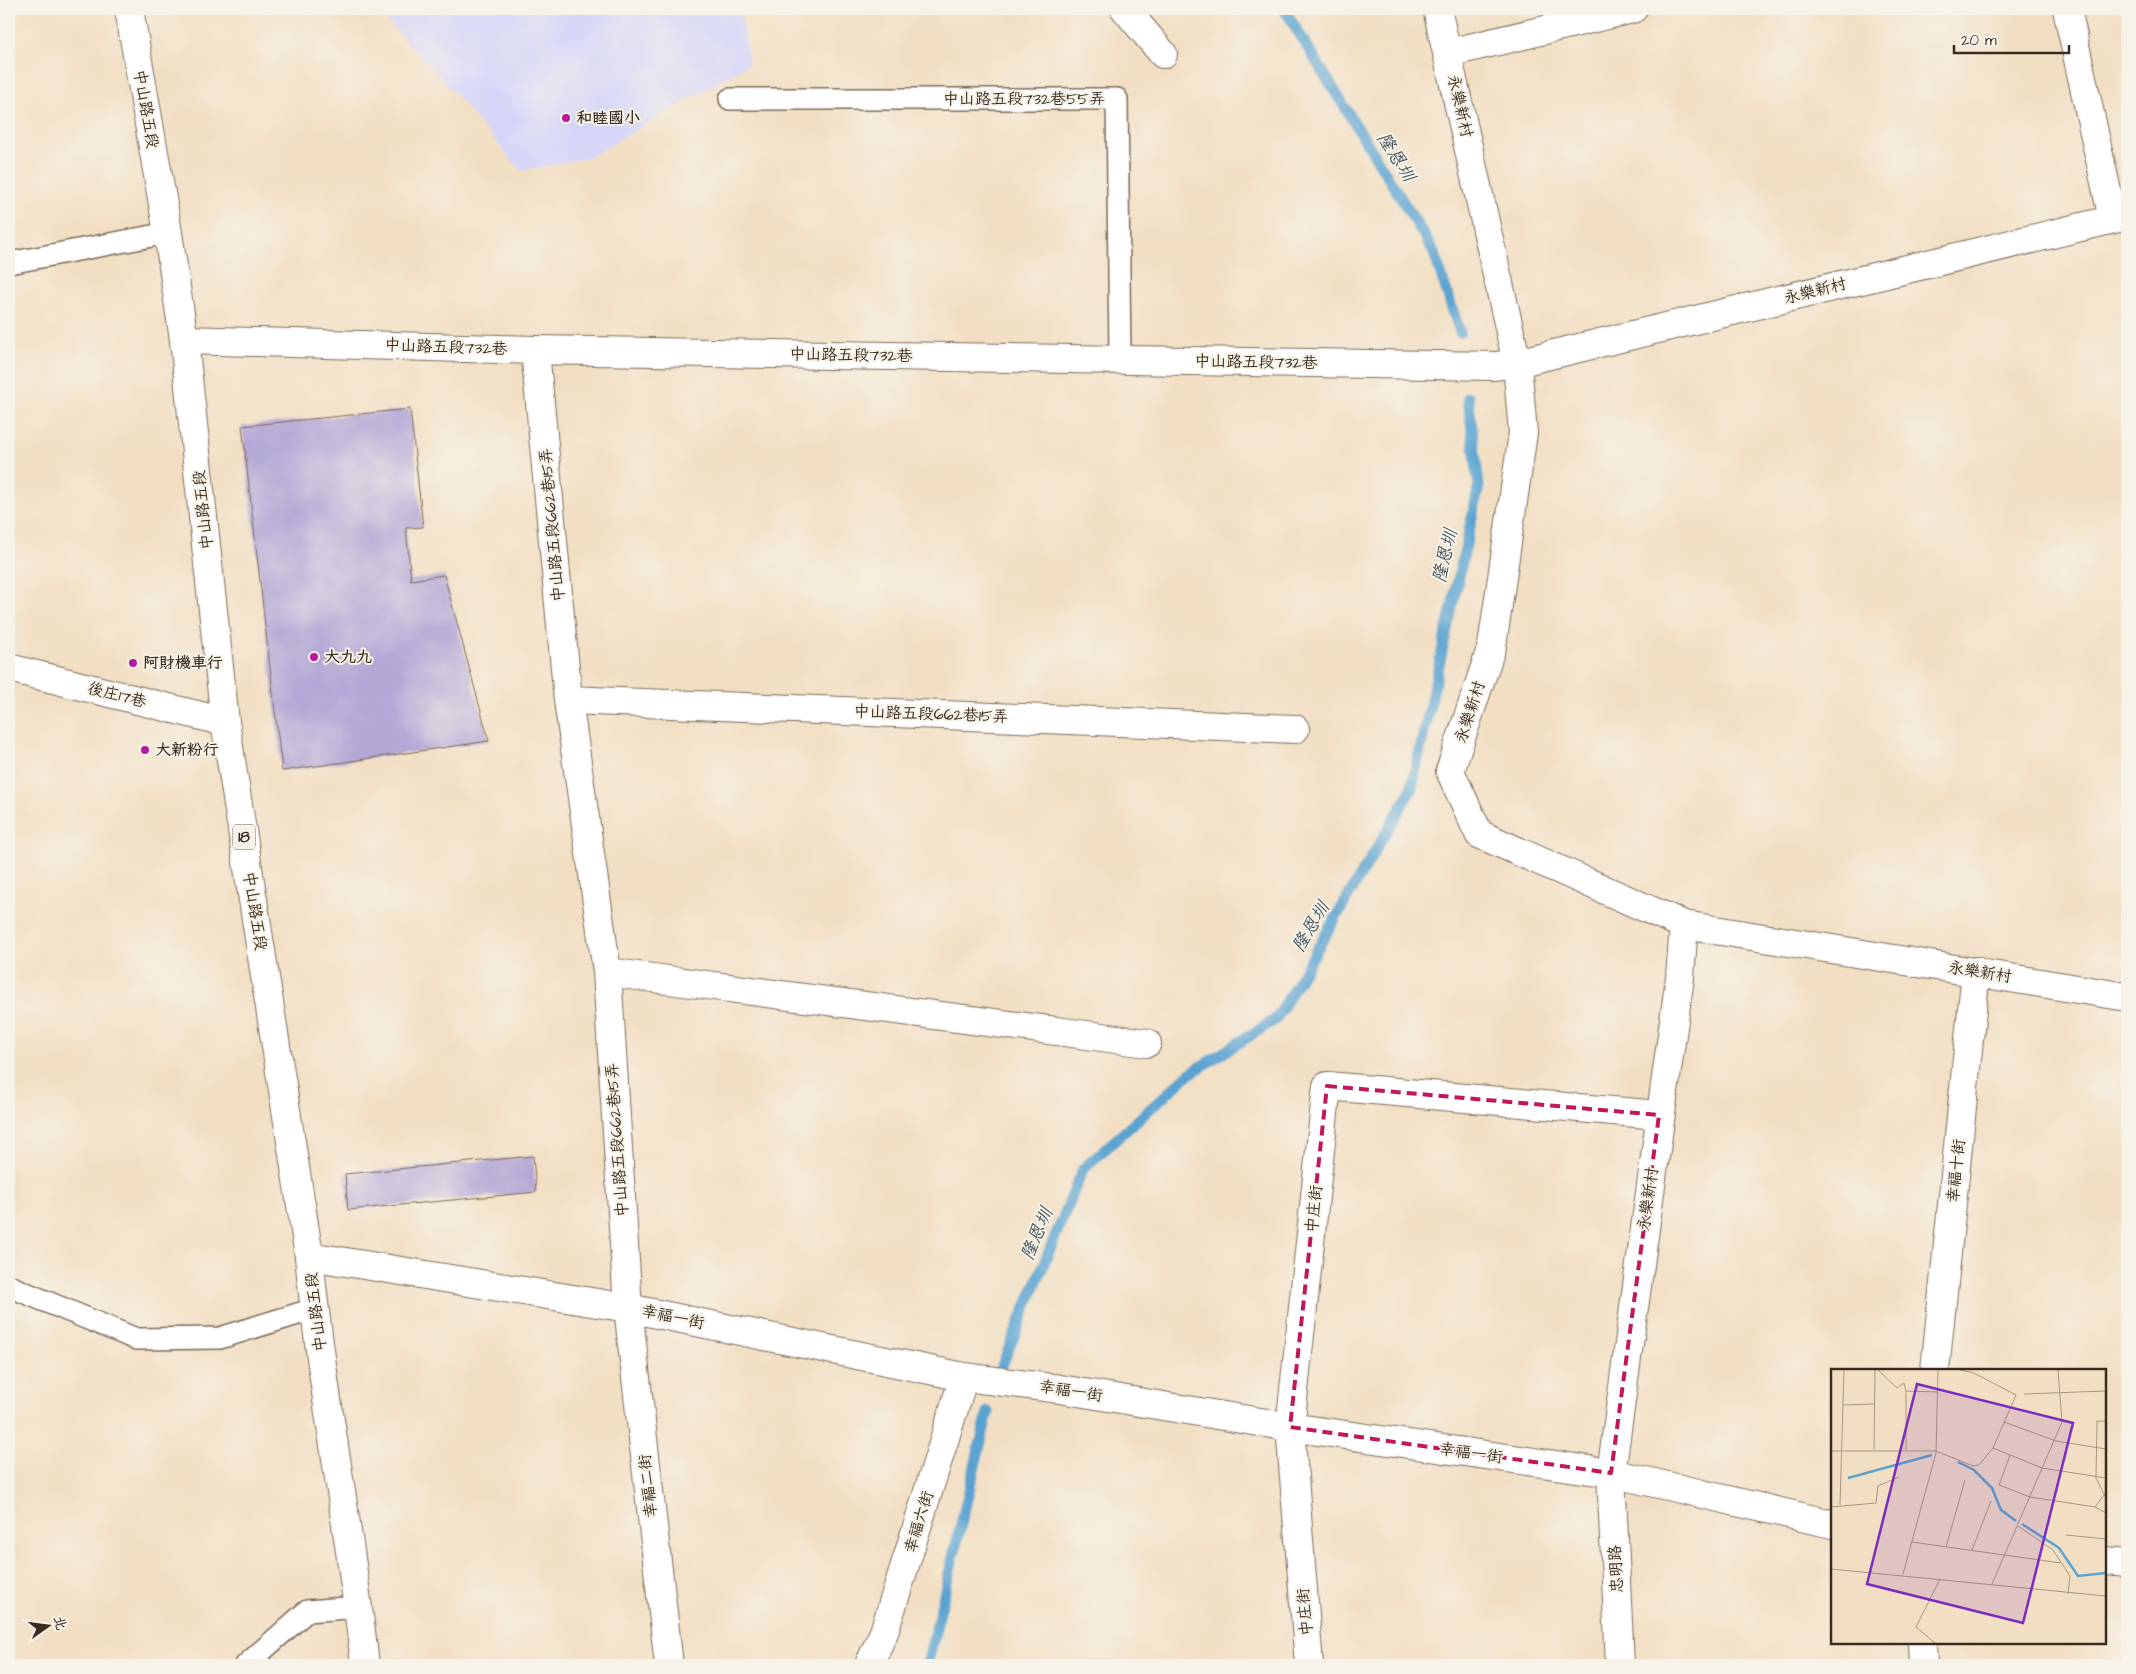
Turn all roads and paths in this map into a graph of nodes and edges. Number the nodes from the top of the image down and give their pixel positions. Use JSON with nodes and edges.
{"nodes":[{"id":1,"x":129,"y":9,"type":"edge"},
{"id":2,"x":1125,"y":9,"type":"edge"},
{"id":3,"x":1437,"y":9,"type":"edge"},
{"id":4,"x":1633,"y":9,"type":"edge"},
{"id":5,"x":2067,"y":9,"type":"edge"},
{"id":6,"x":1448,"y":53,"type":"junction"},
{"id":7,"x":1162,"y":54,"type":"dead end"},
{"id":8,"x":730,"y":99,"type":"dead end"},
{"id":9,"x":2120,"y":217,"type":"edge"},
{"id":10,"x":168,"y":233,"type":"junction"},
{"id":11,"x":9,"y":263,"type":"edge"},
{"id":12,"x":184,"y":340,"type":"junction"},
{"id":13,"x":536,"y":350,"type":"junction"},
{"id":14,"x":1120,"y":359,"type":"junction"},
{"id":15,"x":1517,"y":363,"type":"junction"},
{"id":16,"x":9,"y":668,"type":"edge"},
{"id":17,"x":568,"y":700,"type":"junction"},
{"id":18,"x":225,"y":722,"type":"junction"},
{"id":19,"x":1295,"y":728,"type":"dead end"},
{"id":20,"x":1684,"y":925,"type":"junction"},
{"id":21,"x":1976,"y":971,"type":"junction"},
{"id":22,"x":607,"y":972,"type":"junction"},
{"id":23,"x":2127,"y":997,"type":"edge"},
{"id":24,"x":1147,"y":1043,"type":"dead end"},
{"id":25,"x":1660,"y":1115,"type":"junction"},
{"id":26,"x":309,"y":1256,"type":"junction"},
{"id":27,"x":9,"y":1286,"type":"edge"},
{"id":28,"x":628,"y":1308,"type":"junction"},
{"id":29,"x":314,"y":1309,"type":"junction"},
{"id":30,"x":1935,"y":1369,"type":"edge"},
{"id":31,"x":964,"y":1377,"type":"junction"},
{"id":32,"x":1290,"y":1427,"type":"junction"},
{"id":33,"x":1611,"y":1473,"type":"junction"},
{"id":34,"x":1831,"y":1524,"type":"edge"},
{"id":35,"x":359,"y":1607,"type":"junction"},
{"id":36,"x":1922,"y":1644,"type":"edge"},
{"id":37,"x":246,"y":1665,"type":"edge"},
{"id":38,"x":365,"y":1665,"type":"edge"},
{"id":39,"x":669,"y":1665,"type":"edge"},
{"id":40,"x":869,"y":1665,"type":"edge"},
{"id":41,"x":1309,"y":1665,"type":"edge"},
{"id":42,"x":1620,"y":1665,"type":"edge"},
{"id":43,"x":1923,"y":1665,"type":"edge"}],
"edges":[{"from":1,"to":10,"type":"street","name":"中山路五段","number":"18"},
{"from":2,"to":7,"type":"street"},
{"from":3,"to":6,"type":"street","name":"永樂新村"},
{"from":4,"to":6,"type":"street","name":"永樂新村"},
{"from":5,"to":9,"type":"street","name":"永樂新村"},
{"from":6,"to":15,"type":"street","name":"永樂新村"},
{"from":8,"to":14,"type":"lane","name":"中山路五段732巷55弄"},
{"from":9,"to":15,"type":"street","name":"永樂新村"},
{"from":10,"to":11,"type":"lane"},
{"from":10,"to":12,"type":"street","name":"中山路五段","number":"18"},
{"from":12,"to":13,"type":"street","name":"中山路五段732巷"},
{"from":12,"to":18,"type":"street","name":"中山路五段","number":"18"},
{"from":13,"to":14,"type":"street","name":"中山路五段732巷"},
{"from":13,"to":17,"type":"street","name":"中山路五段662巷15弄"},
{"from":14,"to":15,"type":"street","name":"中山路五段732巷"},
{"from":15,"to":20,"type":"street","name":"永樂新村"},
{"from":16,"to":18,"type":"street","name":"後庄17巷"},
{"from":17,"to":19,"type":"street","name":"中山路五段662巷15弄"},
{"from":17,"to":22,"type":"street","name":"中山路五段662巷15弄"},
{"from":18,"to":26,"type":"street","name":"中山路五段","number":"18"},
{"from":20,"to":21,"type":"street","name":"永樂新村"},
{"from":20,"to":25,"type":"street","name":"永樂新村"},
{"from":21,"to":23,"type":"street","name":"永樂新村"},
{"from":21,"to":30,"type":"street","name":"幸福十街"},
{"from":22,"to":24,"type":"street"},
{"from":22,"to":28,"type":"street","name":"中山路五段662巷15弄"},
{"from":25,"to":32,"type":"street","name":"中庄街"},
{"from":25,"to":33,"type":"street","name":"永樂新村"},
{"from":26,"to":28,"type":"street","name":"幸福一街"},
{"from":26,"to":29,"type":"street","name":"中山路五段","number":"18"},
{"from":27,"to":29,"type":"lane"},
{"from":28,"to":31,"type":"street","name":"幸福一街"},
{"from":28,"to":39,"type":"street","name":"幸福二街"},
{"from":29,"to":35,"type":"street","name":"中山路五段","number":"18"},
{"from":31,"to":32,"type":"street","name":"幸福一街"},
{"from":31,"to":40,"type":"street","name":"幸福六街"},
{"from":32,"to":33,"type":"street","name":"幸福一街"},
{"from":32,"to":41,"type":"street","name":"中庄街"},
{"from":33,"to":34,"type":"street","name":"幸福一街"},
{"from":33,"to":42,"type":"street","name":"忠明路"},
{"from":35,"to":37,"type":"lane"},
{"from":35,"to":38,"type":"street","name":"中山路五段","number":"18"},
{"from":36,"to":43,"type":"street"}]}
